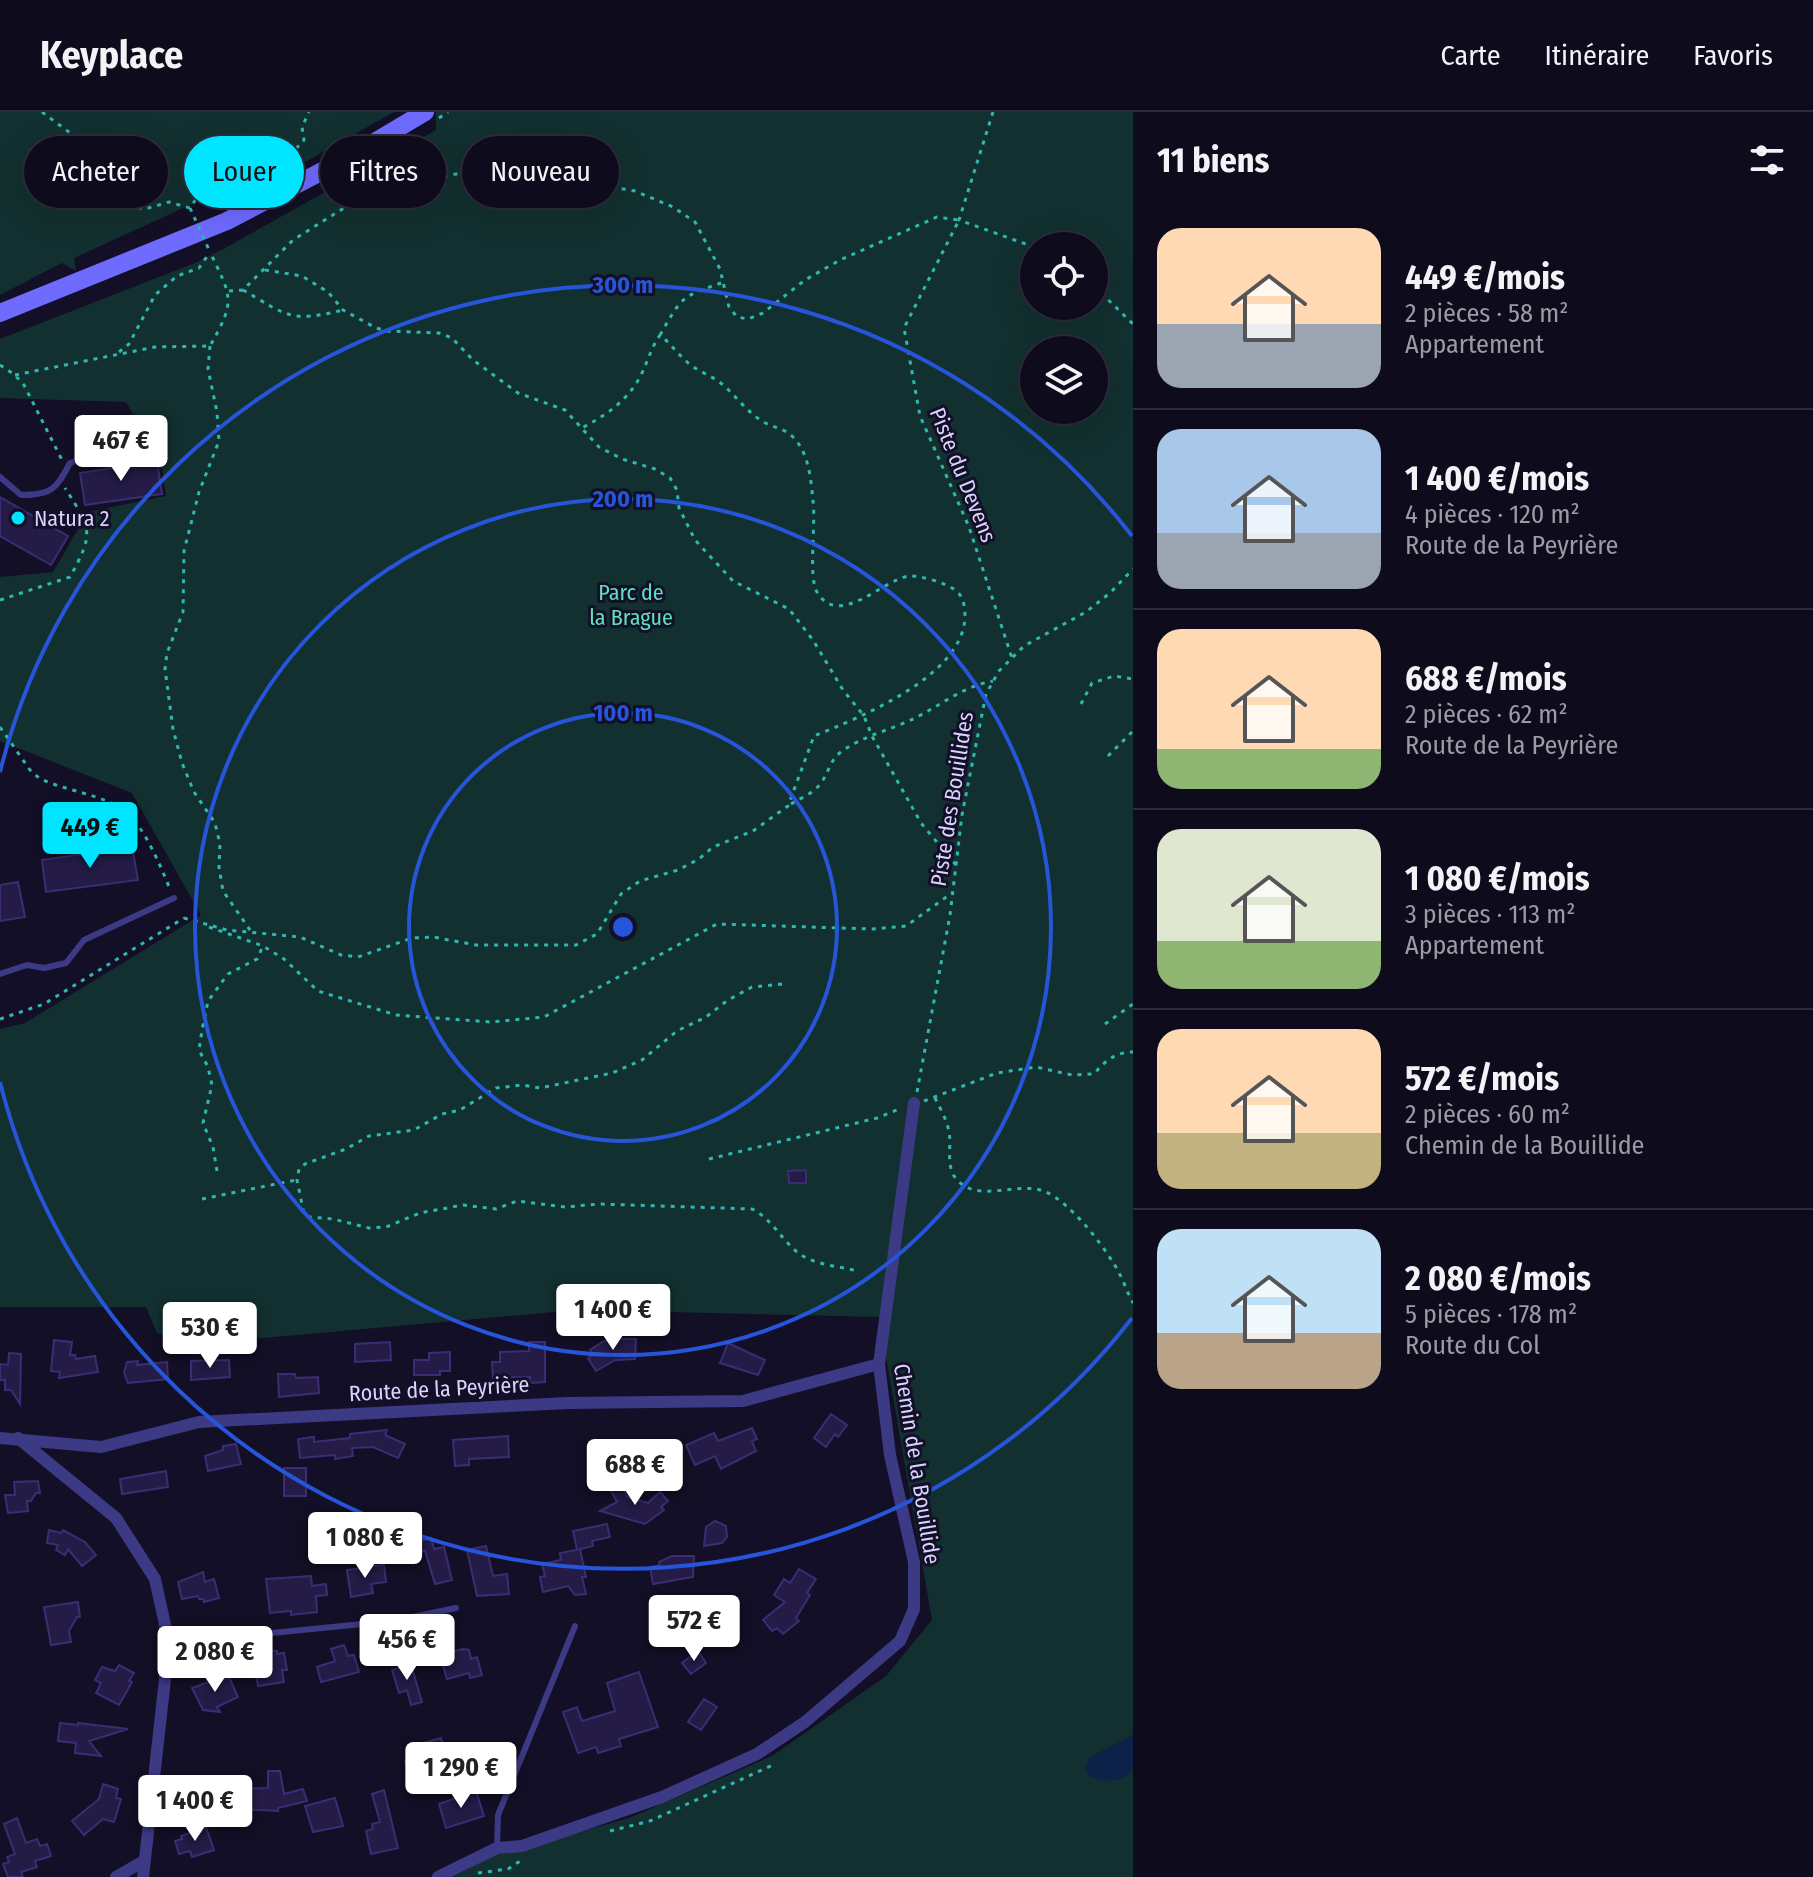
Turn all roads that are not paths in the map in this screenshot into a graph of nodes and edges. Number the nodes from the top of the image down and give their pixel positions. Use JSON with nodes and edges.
{"nodes":[{"id":1,"x":425,"y":112,"type":"edge"},
{"id":2,"x":0,"y":313,"type":"edge"},
{"id":3,"x":129,"y":454,"type":"dead end"},
{"id":4,"x":0,"y":477,"type":"edge"},
{"id":5,"x":174,"y":898,"type":"road end"},
{"id":6,"x":0,"y":974,"type":"edge"},
{"id":7,"x":914,"y":1103,"type":"road end"},
{"id":8,"x":879,"y":1364,"type":"junction"},
{"id":9,"x":0,"y":1438,"type":"edge"},
{"id":10,"x":18,"y":1438,"type":"junction"},
{"id":11,"x":456,"y":1608,"type":"dead end"},
{"id":12,"x":575,"y":1626,"type":"dead end"},
{"id":13,"x":169,"y":1643,"type":"junction"},
{"id":14,"x":497,"y":1848,"type":"junction"},
{"id":15,"x":144,"y":1861,"type":"junction"},
{"id":16,"x":116,"y":1877,"type":"edge"},
{"id":17,"x":143,"y":1877,"type":"edge"},
{"id":18,"x":438,"y":1877,"type":"edge"}],
"edges":[{"from":1,"to":2,"type":"main road"},
{"from":3,"to":4,"type":"lane"},
{"from":5,"to":6,"type":"lane"},
{"from":7,"to":8,"type":"street","name":"Chemin de la Bouillide"},
{"from":8,"to":10,"type":"street","name":"Route de la Peyrière"},
{"from":8,"to":14,"type":"street","name":"Chemin de la Bouillide"},
{"from":9,"to":10,"type":"street","name":"Route de la Peyrière"},
{"from":10,"to":13,"type":"street"},
{"from":11,"to":13,"type":"lane"},
{"from":12,"to":14,"type":"lane"},
{"from":13,"to":15,"type":"street"},
{"from":14,"to":18,"type":"street","name":"Chemin de la Bouillide"},
{"from":15,"to":16,"type":"street"},
{"from":15,"to":17,"type":"street"}]}
